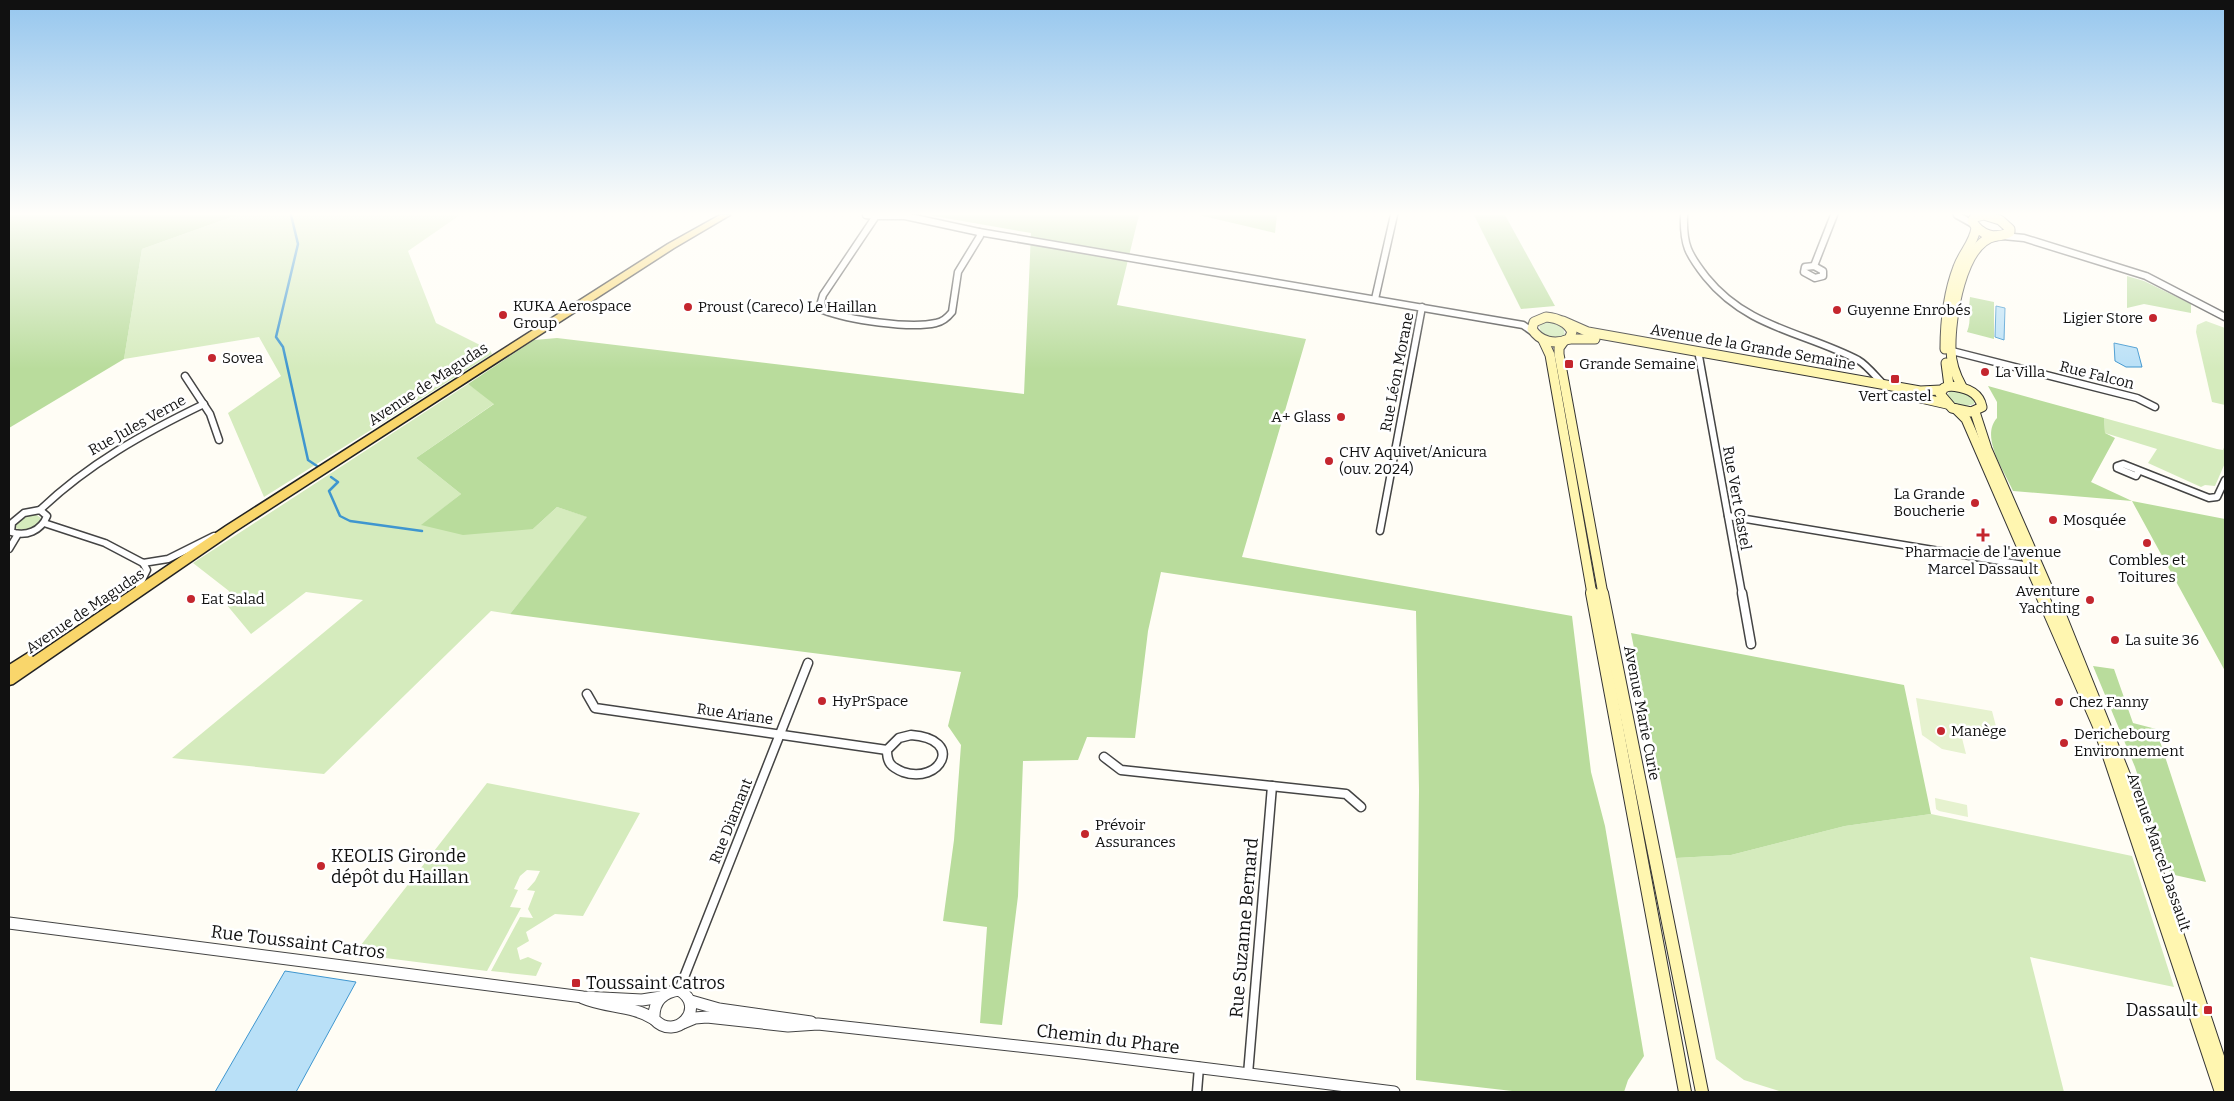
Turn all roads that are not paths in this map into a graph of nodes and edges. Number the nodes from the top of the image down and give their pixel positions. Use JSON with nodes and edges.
{"nodes":[{"id":1,"x":639,"y":266,"type":"edge"},
{"id":2,"x":842,"y":266,"type":"edge"},
{"id":3,"x":961,"y":266,"type":"edge"},
{"id":4,"x":1182,"y":266,"type":"edge"},
{"id":5,"x":1382,"y":266,"type":"edge"},
{"id":6,"x":1698,"y":266,"type":"edge"},
{"id":7,"x":1959,"y":266,"type":"edge"},
{"id":8,"x":1967,"y":266,"type":"edge"},
{"id":9,"x":2115,"y":266,"type":"edge"},
{"id":10,"x":2126,"y":266,"type":"edge"},
{"id":11,"x":1375,"y":299,"type":"junction"},
{"id":12,"x":1422,"y":307,"type":"junction"},
{"id":13,"x":2225,"y":313,"type":"edge"},
{"id":14,"x":2225,"y":317,"type":"edge"},
{"id":15,"x":1536,"y":320,"type":"junction"},
{"id":16,"x":1563,"y":321,"type":"junction"},
{"id":17,"x":1523,"y":325,"type":"junction"},
{"id":18,"x":1533,"y":332,"type":"junction"},
{"id":19,"x":1543,"y":340,"type":"junction"},
{"id":20,"x":1566,"y":340,"type":"junction"},
{"id":21,"x":1948,"y":350,"type":"junction"},
{"id":22,"x":1700,"y":356,"type":"junction"},
{"id":23,"x":185,"y":376,"type":"dead end"},
{"id":24,"x":1883,"y":384,"type":"junction"},
{"id":25,"x":1962,"y":387,"type":"junction"},
{"id":26,"x":1945,"y":388,"type":"junction"},
{"id":27,"x":204,"y":404,"type":"junction"},
{"id":28,"x":2155,"y":406,"type":"dead end"},
{"id":29,"x":1951,"y":407,"type":"junction"},
{"id":30,"x":1975,"y":412,"type":"junction"},
{"id":31,"x":218,"y":440,"type":"dead end"},
{"id":32,"x":2139,"y":471,"type":"dead end"},
{"id":33,"x":2225,"y":480,"type":"edge"},
{"id":34,"x":40,"y":510,"type":"junction"},
{"id":35,"x":1728,"y":516,"type":"junction"},
{"id":36,"x":12,"y":519,"type":"edge"},
{"id":37,"x":44,"y":523,"type":"junction"},
{"id":38,"x":230,"y":528,"type":"junction"},
{"id":39,"x":1380,"y":531,"type":"dead end"},
{"id":40,"x":18,"y":534,"type":"junction"},
{"id":41,"x":202,"y":547,"type":"junction"},
{"id":42,"x":9,"y":550,"type":"edge"},
{"id":43,"x":143,"y":562,"type":"junction"},
{"id":44,"x":2030,"y":566,"type":"junction"},
{"id":45,"x":139,"y":586,"type":"junction"},
{"id":46,"x":1750,"y":644,"type":"dead end"},
{"id":47,"x":808,"y":663,"type":"dead end"},
{"id":48,"x":9,"y":671,"type":"edge"},
{"id":49,"x":9,"y":680,"type":"edge"},
{"id":50,"x":586,"y":694,"type":"dead end"},
{"id":51,"x":780,"y":735,"type":"junction"},
{"id":52,"x":887,"y":750,"type":"junction"},
{"id":53,"x":1104,"y":757,"type":"dead end"},
{"id":54,"x":1272,"y":786,"type":"junction"},
{"id":55,"x":1361,"y":807,"type":"dead end"},
{"id":56,"x":2132,"y":808,"type":"junction"},
{"id":57,"x":9,"y":923,"type":"edge"},
{"id":58,"x":679,"y":990,"type":"junction"},
{"id":59,"x":661,"y":997,"type":"junction"},
{"id":60,"x":583,"y":998,"type":"junction"},
{"id":61,"x":691,"y":1001,"type":"junction"},
{"id":62,"x":654,"y":1019,"type":"junction"},
{"id":63,"x":683,"y":1023,"type":"junction"},
{"id":64,"x":818,"y":1024,"type":"junction"},
{"id":65,"x":1199,"y":1068,"type":"junction"},
{"id":66,"x":1248,"y":1074,"type":"junction"},
{"id":67,"x":2225,"y":1078,"type":"edge"},
{"id":68,"x":1198,"y":1092,"type":"edge"},
{"id":69,"x":1394,"y":1092,"type":"edge"},
{"id":70,"x":1685,"y":1092,"type":"edge"},
{"id":71,"x":1702,"y":1092,"type":"edge"},
{"id":72,"x":2221,"y":1092,"type":"edge"}],
"edges":[{"from":1,"to":38,"type":"main road","name":"Avenue de Magudas"},
{"from":2,"to":3,"type":"street"},
{"from":4,"to":11,"type":"street"},
{"from":5,"to":11,"type":"street"},
{"from":6,"to":24,"type":"street"},
{"from":7,"to":21,"type":"main road"},
{"from":8,"to":21,"type":"main road"},
{"from":9,"to":14,"type":"street"},
{"from":10,"to":13,"type":"street"},
{"from":11,"to":12,"type":"street"},
{"from":12,"to":17,"type":"street"},
{"from":12,"to":39,"type":"street","name":"Rue Léon Morane"},
{"from":15,"to":16,"type":"main road"},
{"from":15,"to":17,"type":"street"},
{"from":15,"to":18,"type":"main road"},
{"from":16,"to":20,"type":"main road"},
{"from":16,"to":24,"type":"main road","name":"Avenue de la Grande Semaine"},
{"from":17,"to":18,"type":"street"},
{"from":18,"to":19,"type":"main road"},
{"from":19,"to":20,"type":"main road"},
{"from":19,"to":70,"type":"main road","name":"Avenue Marie Curie"},
{"from":20,"to":22,"type":"main road","name":"Avenue de la Grande Semaine"},
{"from":20,"to":71,"type":"main road","name":"Avenue Marie Curie"},
{"from":21,"to":25,"type":"main road"},
{"from":21,"to":26,"type":"main road"},
{"from":21,"to":28,"type":"street","name":"Rue Falcon"},
{"from":22,"to":29,"type":"main road","name":"Avenue de la Grande Semaine"},
{"from":22,"to":35,"type":"street","name":"Rue Vert Castel"},
{"from":23,"to":27,"type":"street"},
{"from":24,"to":26,"type":"main road","name":"Avenue de la Grande Semaine"},
{"from":25,"to":26,"type":"main road","name":"Avenue de la Grande Semaine"},
{"from":25,"to":30,"type":"main road","name":"Avenue Marcel Dassault"},
{"from":26,"to":29,"type":"main road","name":"Avenue Marcel Dassault"},
{"from":27,"to":31,"type":"street"},
{"from":27,"to":34,"type":"street","name":"Rue Jules Verne"},
{"from":29,"to":30,"type":"main road","name":"Avenue de la Grande Semaine"},
{"from":29,"to":44,"type":"main road","name":"Avenue Marcel Dassault"},
{"from":30,"to":56,"type":"main road","name":"Avenue Marcel Dassault"},
{"from":32,"to":33,"type":"street"},
{"from":34,"to":36,"type":"street"},
{"from":34,"to":37,"type":"street"},
{"from":35,"to":44,"type":"street"},
{"from":35,"to":46,"type":"street","name":"Rue Vert Castel"},
{"from":36,"to":40,"type":"street"},
{"from":37,"to":40,"type":"street"},
{"from":37,"to":43,"type":"street"},
{"from":38,"to":41,"type":"main road","name":"Avenue de Magudas"},
{"from":38,"to":43,"type":"street"},
{"from":40,"to":42,"type":"street"},
{"from":41,"to":45,"type":"main road","name":"Avenue de Magudas"},
{"from":41,"to":49,"type":"main road","name":"Avenue de Magudas"},
{"from":43,"to":45,"type":"street"},
{"from":44,"to":56,"type":"main road","name":"Avenue Marcel Dassault"},
{"from":45,"to":48,"type":"main road","name":"Avenue de Magudas"},
{"from":47,"to":51,"type":"street","name":"Rue Diamant"},
{"from":50,"to":51,"type":"street","name":"Rue Ariane"},
{"from":51,"to":52,"type":"street","name":"Rue Ariane"},
{"from":51,"to":58,"type":"street","name":"Rue Diamant"},
{"from":52,"to":52,"type":"street"},
{"from":53,"to":54,"type":"street"},
{"from":54,"to":55,"type":"street"},
{"from":54,"to":66,"type":"street","name":"Rue Suzanne Bernard"},
{"from":56,"to":67,"type":"main road","name":"Avenue Marcel Dassault"},
{"from":56,"to":72,"type":"main road","name":"Avenue Marcel Dassault"},
{"from":57,"to":60,"type":"street","name":"Rue Toussaint Catros"},
{"from":58,"to":59,"type":"street"},
{"from":58,"to":61,"type":"street"},
{"from":59,"to":60,"type":"street","name":"Rue Toussaint Catros"},
{"from":59,"to":62,"type":"street"},
{"from":60,"to":62,"type":"street","name":"Rue Toussaint Catros"},
{"from":61,"to":63,"type":"street"},
{"from":61,"to":64,"type":"street","name":"Chemin du Phare"},
{"from":62,"to":63,"type":"street"},
{"from":63,"to":64,"type":"street","name":"Chemin du Phare"},
{"from":64,"to":65,"type":"street","name":"Chemin du Phare"},
{"from":65,"to":66,"type":"street","name":"Chemin du Phare"},
{"from":65,"to":68,"type":"street"},
{"from":66,"to":69,"type":"street","name":"Chemin du Phare"}]}
